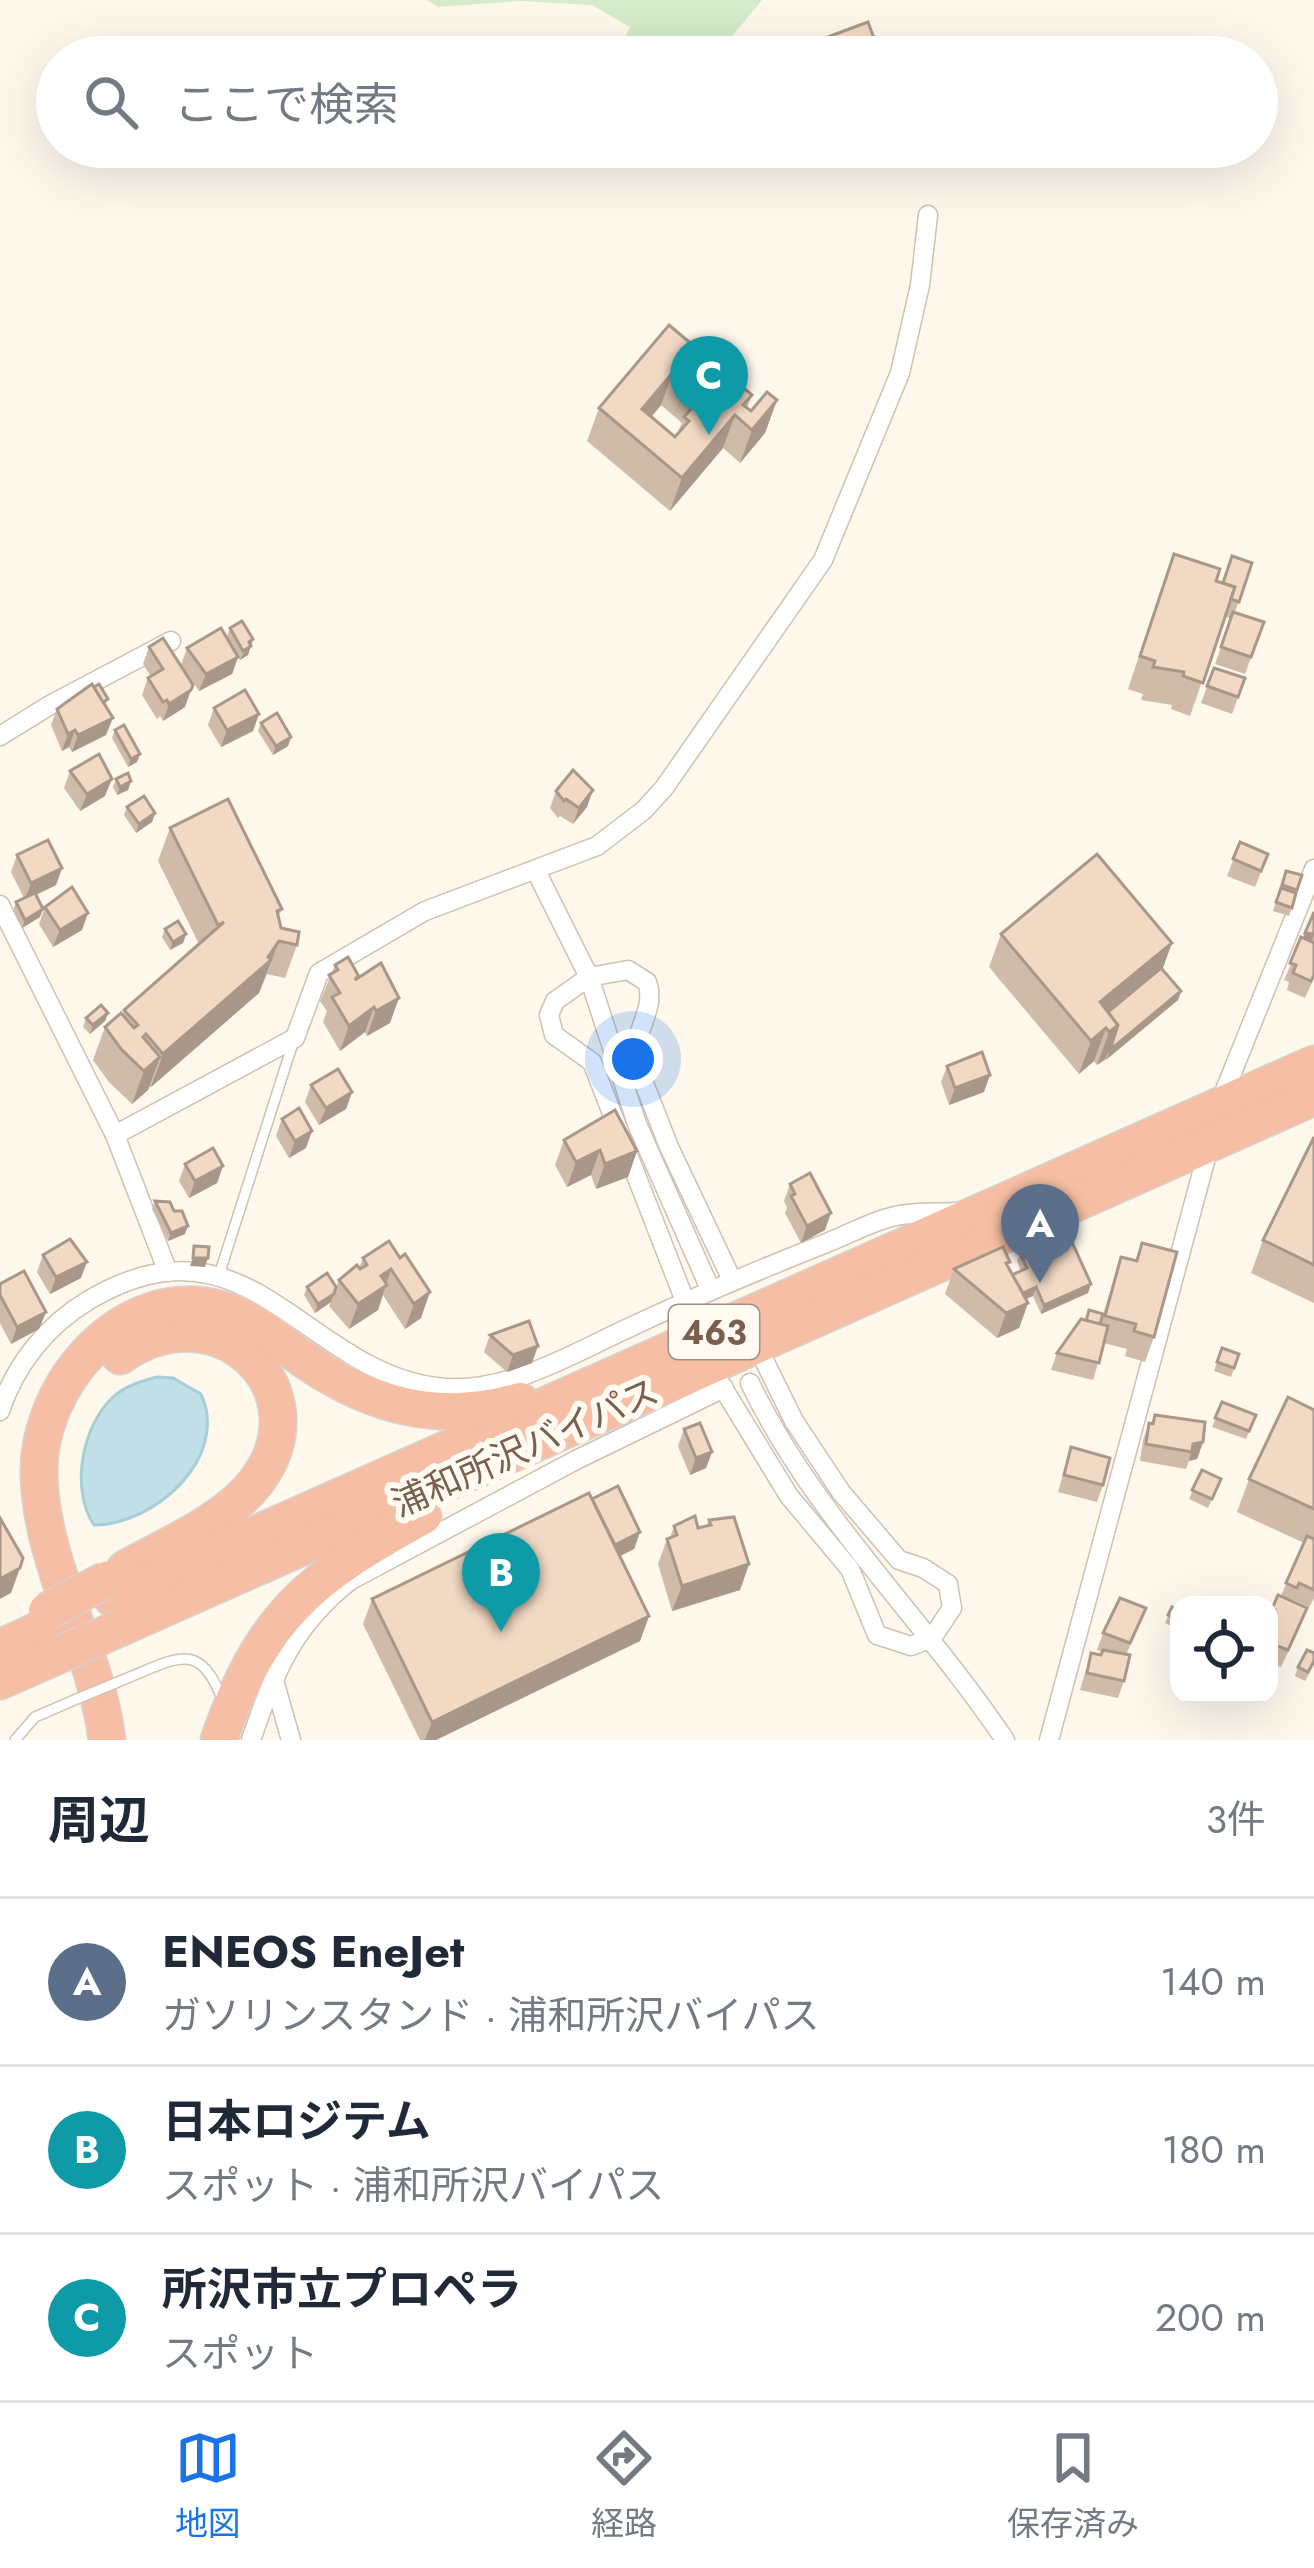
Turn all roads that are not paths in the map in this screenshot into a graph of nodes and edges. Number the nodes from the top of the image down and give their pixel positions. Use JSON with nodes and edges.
{"nodes":[{"id":1,"x":928,"y":215,"type":"dead end"},
{"id":2,"x":172,"y":641,"type":"edge"},
{"id":3,"x":0,"y":736,"type":"edge"},
{"id":4,"x":1314,"y":869,"type":"edge"},
{"id":5,"x":536,"y":871,"type":"junction"},
{"id":6,"x":0,"y":904,"type":"edge"},
{"id":7,"x":589,"y":977,"type":"junction"},
{"id":8,"x":295,"y":1038,"type":"junction"},
{"id":9,"x":1314,"y":1064,"type":"edge"},
{"id":10,"x":1314,"y":1097,"type":"edge"},
{"id":11,"x":1214,"y":1126,"type":"junction"},
{"id":12,"x":116,"y":1135,"type":"junction"},
{"id":13,"x":990,"y":1210,"type":"junction"},
{"id":14,"x":168,"y":1272,"type":"junction"},
{"id":15,"x":219,"y":1274,"type":"junction"},
{"id":16,"x":835,"y":1279,"type":"junction"},
{"id":17,"x":732,"y":1280,"type":"junction"},
{"id":18,"x":707,"y":1282,"type":"dead end"},
{"id":19,"x":685,"y":1301,"type":"junction"},
{"id":20,"x":756,"y":1344,"type":"junction"},
{"id":21,"x":708,"y":1376,"type":"junction"},
{"id":22,"x":751,"y":1383,"type":"dead end"},
{"id":23,"x":0,"y":1411,"type":"edge"},
{"id":24,"x":113,"y":1602,"type":"junction"},
{"id":25,"x":53,"y":1630,"type":"junction"},
{"id":26,"x":0,"y":1636,"type":"edge"},
{"id":27,"x":932,"y":1638,"type":"junction"},
{"id":28,"x":0,"y":1648,"type":"edge"},
{"id":29,"x":273,"y":1678,"type":"junction"},
{"id":30,"x":0,"y":1681,"type":"edge"},
{"id":31,"x":233,"y":1731,"type":"edge"},
{"id":32,"x":15,"y":1740,"type":"edge"},
{"id":33,"x":107,"y":1740,"type":"edge"},
{"id":34,"x":130,"y":1740,"type":"edge"},
{"id":35,"x":291,"y":1740,"type":"edge"},
{"id":36,"x":1005,"y":1740,"type":"edge"},
{"id":37,"x":1049,"y":1740,"type":"edge"}],
"edges":[{"from":1,"to":5,"type":"street"},
{"from":2,"to":3,"type":"street"},
{"from":4,"to":11,"type":"street"},
{"from":5,"to":7,"type":"street"},
{"from":5,"to":8,"type":"street"},
{"from":6,"to":12,"type":"street"},
{"from":7,"to":17,"type":"street"},
{"from":7,"to":18,"type":"street"},
{"from":7,"to":19,"type":"street"},
{"from":8,"to":12,"type":"street"},
{"from":8,"to":15,"type":"lane"},
{"from":9,"to":11,"type":"highway","name":"浦和所沢バイパス","number":"463"},
{"from":10,"to":11,"type":"highway","name":"浦和所沢バイパス","number":"463"},
{"from":11,"to":13,"type":"highway","name":"浦和所沢バイパス","number":"463"},
{"from":11,"to":20,"type":"highway","name":"浦和所沢バイパス","number":"463"},
{"from":11,"to":37,"type":"street"},
{"from":12,"to":14,"type":"street"},
{"from":13,"to":16,"type":"highway","name":"浦和所沢バイパス","number":"463"},
{"from":13,"to":17,"type":"street"},
{"from":14,"to":15,"type":"street"},
{"from":14,"to":23,"type":"street"},
{"from":15,"to":19,"type":"street"},
{"from":16,"to":24,"type":"highway","name":"浦和所沢バイパス","number":"463"},
{"from":16,"to":33,"type":"highway"},
{"from":17,"to":19,"type":"street"},
{"from":20,"to":21,"type":"highway","name":"浦和所沢バイパス","number":"463"},
{"from":20,"to":27,"type":"street"},
{"from":21,"to":24,"type":"highway","name":"浦和所沢バイパス","number":"463"},
{"from":21,"to":27,"type":"street"},
{"from":21,"to":29,"type":"street"},
{"from":21,"to":31,"type":"highway"},
{"from":22,"to":27,"type":"street"},
{"from":24,"to":25,"type":"highway","name":"浦和所沢バイパス","number":"463"},
{"from":24,"to":34,"type":"highway"},
{"from":25,"to":26,"type":"highway"},
{"from":25,"to":28,"type":"highway","name":"浦和所沢バイパス","number":"463"},
{"from":25,"to":30,"type":"highway","name":"浦和所沢バイパス","number":"463"},
{"from":27,"to":36,"type":"street"},
{"from":29,"to":31,"type":"street"},
{"from":29,"to":35,"type":"street"},
{"from":31,"to":32,"type":"lane","bridge":true}]}
